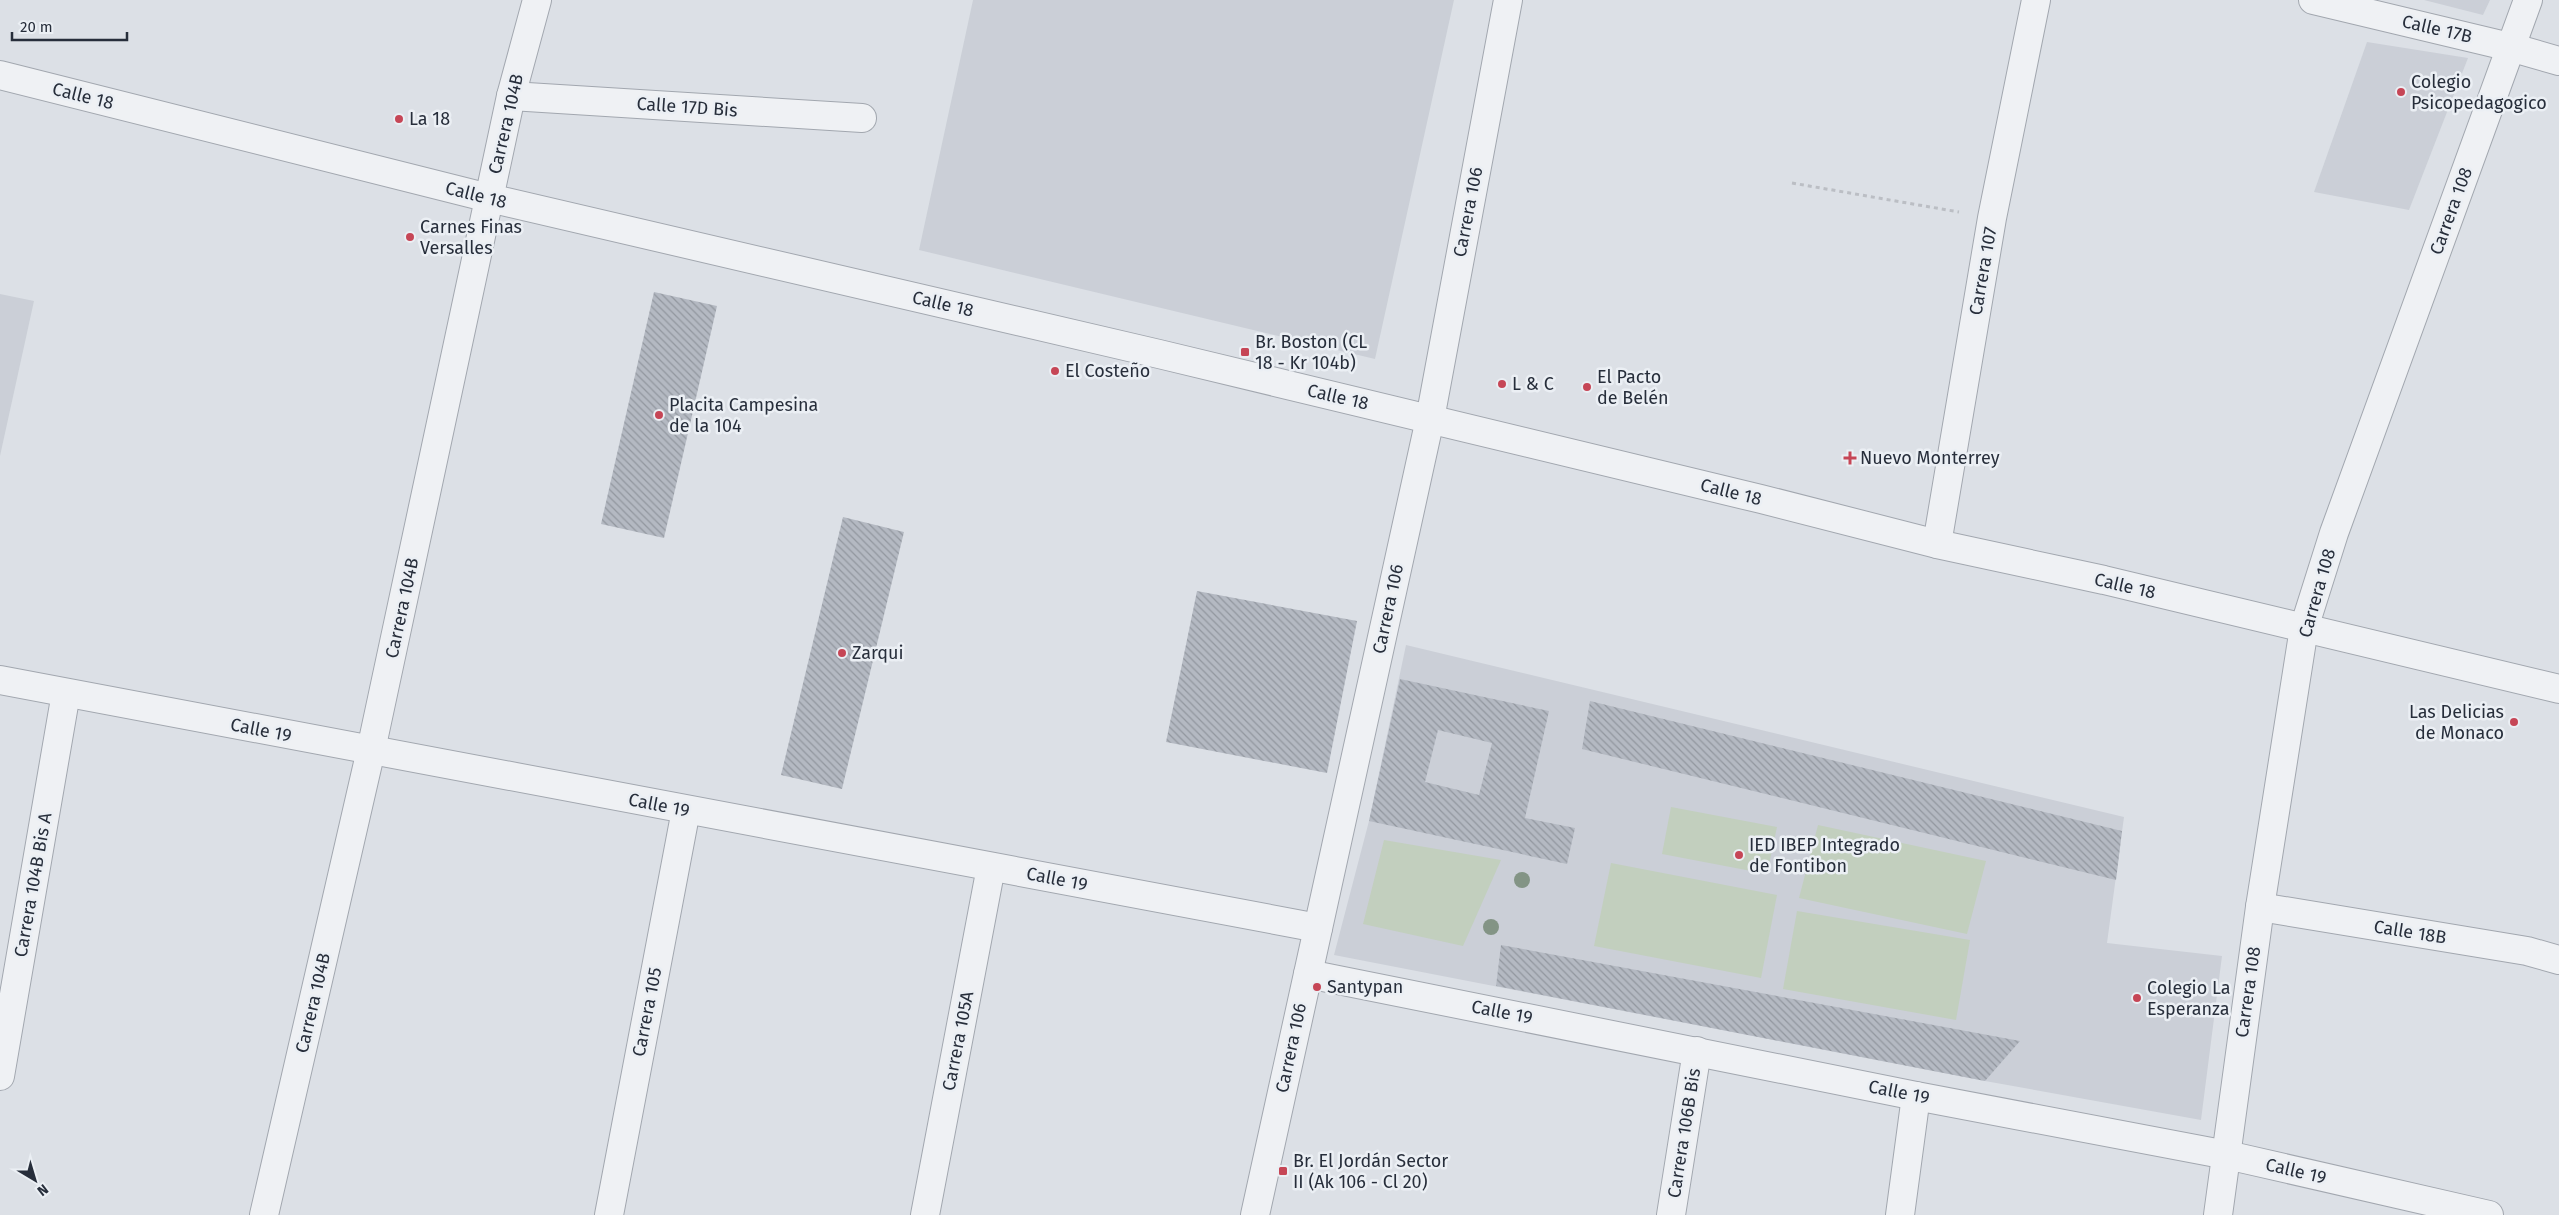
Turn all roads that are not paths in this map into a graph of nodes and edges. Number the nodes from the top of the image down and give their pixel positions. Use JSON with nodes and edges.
{"nodes":[{"id":1,"x":536,"y":0,"type":"edge"},
{"id":2,"x":1508,"y":0,"type":"edge"},
{"id":3,"x":2036,"y":0,"type":"edge"},
{"id":4,"x":2313,"y":0,"type":"edge"},
{"id":5,"x":2528,"y":0,"type":"edge"},
{"id":6,"x":2510,"y":47,"type":"junction"},
{"id":7,"x":2559,"y":62,"type":"edge"},
{"id":8,"x":0,"y":75,"type":"edge"},
{"id":9,"x":511,"y":96,"type":"junction"},
{"id":10,"x":862,"y":118,"type":"dead end"},
{"id":11,"x":489,"y":198,"type":"junction"},
{"id":12,"x":1430,"y":419,"type":"junction"},
{"id":13,"x":1936,"y":544,"type":"junction"},
{"id":14,"x":2304,"y":628,"type":"junction"},
{"id":15,"x":0,"y":680,"type":"edge"},
{"id":16,"x":2559,"y":689,"type":"edge"},
{"id":17,"x":66,"y":693,"type":"junction"},
{"id":18,"x":371,"y":750,"type":"junction"},
{"id":19,"x":686,"y":810,"type":"junction"},
{"id":20,"x":991,"y":867,"type":"junction"},
{"id":21,"x":2260,"y":906,"type":"junction"},
{"id":22,"x":1318,"y":928,"type":"junction"},
{"id":23,"x":2559,"y":960,"type":"edge"},
{"id":24,"x":1308,"y":974,"type":"junction"},
{"id":25,"x":1697,"y":1051,"type":"junction"},
{"id":26,"x":0,"y":1076,"type":"edge"},
{"id":27,"x":1916,"y":1096,"type":"junction"},
{"id":28,"x":2227,"y":1155,"type":"junction"},
{"id":29,"x":264,"y":1215,"type":"edge"},
{"id":30,"x":609,"y":1215,"type":"edge"},
{"id":31,"x":925,"y":1215,"type":"edge"},
{"id":32,"x":1255,"y":1215,"type":"edge"},
{"id":33,"x":1671,"y":1215,"type":"edge"},
{"id":34,"x":1900,"y":1215,"type":"edge"},
{"id":35,"x":2218,"y":1215,"type":"edge"},
{"id":36,"x":2489,"y":1215,"type":"edge"}],
"edges":[{"from":1,"to":9,"type":"street","name":"Carrera 104B"},
{"from":2,"to":12,"type":"street","name":"Carrera 106"},
{"from":3,"to":13,"type":"street","name":"Carrera 107"},
{"from":4,"to":6,"type":"street","name":"Calle 17B"},
{"from":5,"to":6,"type":"street","name":"Carrera 108"},
{"from":6,"to":7,"type":"street","name":"Calle 17B"},
{"from":6,"to":14,"type":"street","name":"Carrera 108"},
{"from":8,"to":11,"type":"street","name":"Calle 18"},
{"from":9,"to":10,"type":"street","name":"Calle 17D Bis"},
{"from":9,"to":11,"type":"street","name":"Carrera 104B"},
{"from":11,"to":12,"type":"street","name":"Calle 18"},
{"from":11,"to":18,"type":"street","name":"Carrera 104B"},
{"from":12,"to":13,"type":"street","name":"Calle 18"},
{"from":12,"to":22,"type":"street","name":"Carrera 106"},
{"from":13,"to":14,"type":"street","name":"Calle 18"},
{"from":14,"to":16,"type":"street","name":"Calle 18"},
{"from":14,"to":21,"type":"street","name":"Carrera 108"},
{"from":15,"to":17,"type":"street","name":"Calle 19"},
{"from":17,"to":18,"type":"street","name":"Calle 19"},
{"from":17,"to":26,"type":"street","name":"Carrera 104B Bis A"},
{"from":18,"to":19,"type":"street","name":"Calle 19"},
{"from":18,"to":29,"type":"street","name":"Carrera 104B"},
{"from":19,"to":20,"type":"street","name":"Calle 19"},
{"from":19,"to":30,"type":"street","name":"Carrera 105"},
{"from":20,"to":22,"type":"street","name":"Calle 19"},
{"from":20,"to":31,"type":"street","name":"Carrera 105A"},
{"from":21,"to":23,"type":"street","name":"Calle 18B"},
{"from":21,"to":28,"type":"street","name":"Carrera 108"},
{"from":22,"to":24,"type":"street","name":"Carrera 106"},
{"from":24,"to":25,"type":"street","name":"Calle 19"},
{"from":24,"to":32,"type":"street","name":"Carrera 106"},
{"from":25,"to":27,"type":"street","name":"Calle 19"},
{"from":25,"to":33,"type":"street","name":"Carrera 106B Bis"},
{"from":27,"to":28,"type":"street","name":"Calle 19"},
{"from":27,"to":34,"type":"street"},
{"from":28,"to":35,"type":"street","name":"Carrera 108"},
{"from":28,"to":36,"type":"street","name":"Calle 19"}]}
